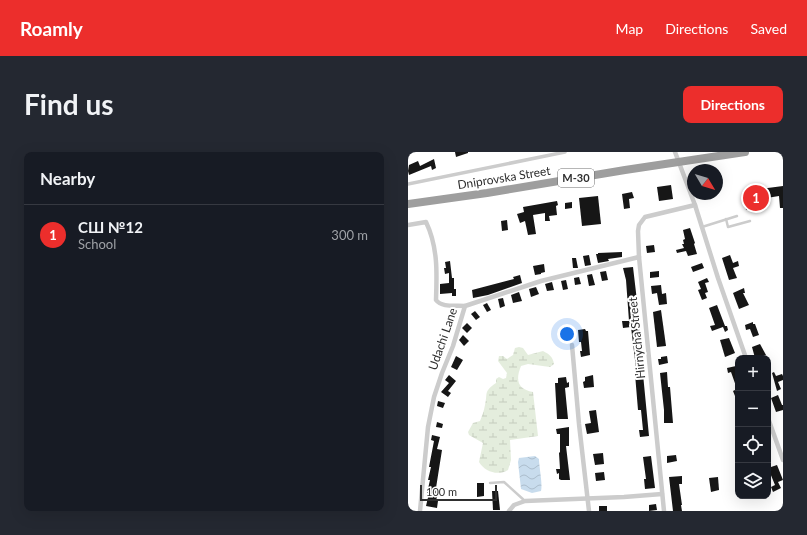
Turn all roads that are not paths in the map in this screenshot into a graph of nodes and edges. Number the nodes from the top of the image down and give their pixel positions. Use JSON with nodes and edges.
{"nodes":[{"id":1,"x":565,"y":152,"type":"edge"},
{"id":2,"x":675,"y":152,"type":"edge"},
{"id":3,"x":745,"y":152,"type":"edge"},
{"id":4,"x":731,"y":153,"type":"edge"},
{"id":5,"x":679,"y":162,"type":"junction"},
{"id":6,"x":408,"y":184,"type":"edge"},
{"id":7,"x":408,"y":204,"type":"edge"},
{"id":8,"x":695,"y":205,"type":"junction"},
{"id":9,"x":737,"y":216,"type":"dead end"},
{"id":10,"x":726,"y":219,"type":"junction"},
{"id":11,"x":750,"y":221,"type":"dead end"},
{"id":12,"x":408,"y":225,"type":"edge"},
{"id":13,"x":702,"y":227,"type":"junction"},
{"id":14,"x":639,"y":257,"type":"junction"},
{"id":15,"x":465,"y":306,"type":"junction"},
{"id":16,"x":572,"y":345,"type":"dead end"},
{"id":17,"x":745,"y":355,"type":"edge"},
{"id":18,"x":771,"y":425,"type":"edge"},
{"id":19,"x":781,"y":447,"type":"edge"},
{"id":20,"x":783,"y":460,"type":"edge"},
{"id":21,"x":490,"y":483,"type":"dead end"},
{"id":22,"x":662,"y":494,"type":"junction"},
{"id":23,"x":588,"y":499,"type":"junction"},
{"id":24,"x":525,"y":501,"type":"junction"},
{"id":25,"x":420,"y":511,"type":"edge"},
{"id":26,"x":509,"y":511,"type":"edge"},
{"id":27,"x":589,"y":511,"type":"edge"},
{"id":28,"x":664,"y":511,"type":"edge"}],
"edges":[{"from":1,"to":6,"type":"street"},
{"from":2,"to":5,"type":"street"},
{"from":3,"to":4,"type":"highway","name":"Dniprovska Street","number":"М-30"},
{"from":4,"to":5,"type":"highway","name":"Dniprovska Street","number":"М-30"},
{"from":5,"to":7,"type":"highway","name":"Dniprovska Street","number":"М-30"},
{"from":5,"to":8,"type":"street"},
{"from":8,"to":13,"type":"street"},
{"from":8,"to":14,"type":"street","name":"Hirnycha Street"},
{"from":9,"to":10,"type":"lane"},
{"from":10,"to":11,"type":"lane"},
{"from":10,"to":13,"type":"lane"},
{"from":12,"to":15,"type":"street"},
{"from":13,"to":17,"type":"street"},
{"from":14,"to":15,"type":"street","name":"Udachi Lane"},
{"from":14,"to":22,"type":"street","name":"Hirnycha Street"},
{"from":15,"to":25,"type":"street","name":"Udachi Lane"},
{"from":16,"to":23,"type":"street"},
{"from":18,"to":19,"type":"street"},
{"from":19,"to":20,"type":"street"},
{"from":21,"to":24,"type":"lane"},
{"from":22,"to":23,"type":"street"},
{"from":22,"to":28,"type":"street","name":"Hirnycha Street"},
{"from":23,"to":24,"type":"street"},
{"from":23,"to":27,"type":"street"},
{"from":24,"to":26,"type":"street"}]}
